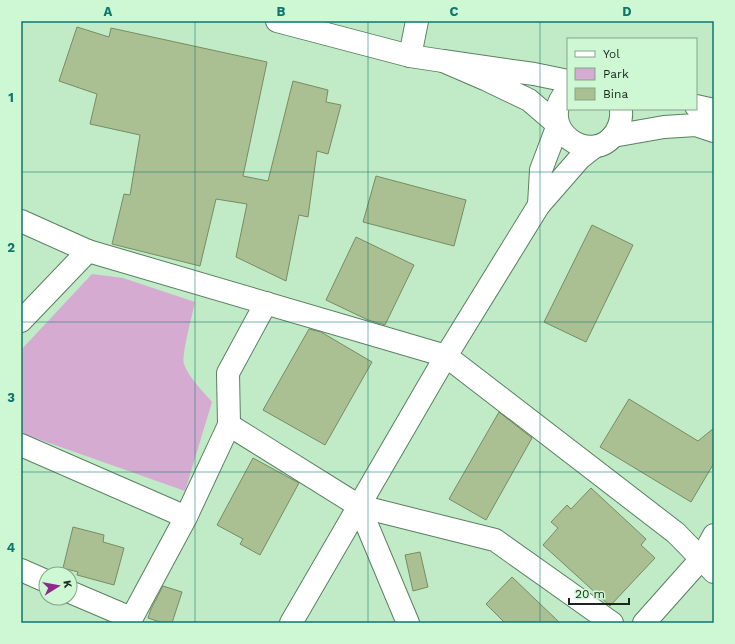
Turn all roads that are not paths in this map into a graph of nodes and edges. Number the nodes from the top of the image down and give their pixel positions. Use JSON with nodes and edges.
{"nodes":[{"id":1,"x":278,"y":21,"type":"edge"},
{"id":2,"x":417,"y":21,"type":"edge"},
{"id":3,"x":410,"y":56,"type":"junction"},
{"id":4,"x":443,"y":61,"type":"junction"},
{"id":5,"x":567,"y":81,"type":"edge"},
{"id":6,"x":567,"y":91,"type":"edge"},
{"id":7,"x":697,"y":106,"type":"edge"},
{"id":8,"x":621,"y":110,"type":"edge"},
{"id":9,"x":714,"y":110,"type":"edge"},
{"id":10,"x":558,"y":125,"type":"junction"},
{"id":11,"x":714,"y":131,"type":"edge"},
{"id":12,"x":613,"y":136,"type":"junction"},
{"id":13,"x":594,"y":147,"type":"junction"},
{"id":14,"x":539,"y":205,"type":"junction"},
{"id":15,"x":21,"y":221,"type":"edge"},
{"id":16,"x":88,"y":251,"type":"junction"},
{"id":17,"x":266,"y":303,"type":"junction"},
{"id":18,"x":21,"y":321,"type":"edge"},
{"id":19,"x":446,"y":356,"type":"junction"},
{"id":20,"x":229,"y":426,"type":"junction"},
{"id":21,"x":21,"y":445,"type":"edge"},
{"id":22,"x":359,"y":506,"type":"junction"},
{"id":23,"x":186,"y":517,"type":"junction"},
{"id":24,"x":714,"y":536,"type":"edge"},
{"id":25,"x":708,"y":566,"type":"edge"},
{"id":26,"x":21,"y":570,"type":"edge"},
{"id":27,"x":38,"y":577,"type":"edge"},
{"id":28,"x":78,"y":596,"type":"edge"},
{"id":29,"x":130,"y":621,"type":"edge"},
{"id":30,"x":291,"y":623,"type":"edge"},
{"id":31,"x":408,"y":623,"type":"edge"},
{"id":32,"x":612,"y":623,"type":"edge"},
{"id":33,"x":644,"y":623,"type":"edge"}],
"edges":[{"from":1,"to":3,"type":"street"},
{"from":2,"to":3,"type":"street"},
{"from":3,"to":4,"type":"street"},
{"from":4,"to":5,"type":"street"},
{"from":4,"to":10,"type":"street"},
{"from":6,"to":10,"type":"street"},
{"from":7,"to":9,"type":"street"},
{"from":8,"to":12,"type":"street"},
{"from":10,"to":13,"type":"street"},
{"from":10,"to":14,"type":"street"},
{"from":11,"to":12,"type":"street"},
{"from":12,"to":13,"type":"street"},
{"from":13,"to":14,"type":"street"},
{"from":14,"to":19,"type":"street"},
{"from":15,"to":16,"type":"street"},
{"from":16,"to":17,"type":"street"},
{"from":16,"to":18,"type":"street"},
{"from":17,"to":19,"type":"street"},
{"from":17,"to":20,"type":"street"},
{"from":19,"to":22,"type":"street"},
{"from":19,"to":25,"type":"street"},
{"from":20,"to":22,"type":"street"},
{"from":20,"to":23,"type":"street"},
{"from":21,"to":23,"type":"street"},
{"from":22,"to":30,"type":"street"},
{"from":22,"to":31,"type":"street"},
{"from":22,"to":32,"type":"street"},
{"from":23,"to":29,"type":"street"},
{"from":24,"to":25,"type":"street"},
{"from":25,"to":33,"type":"street"},
{"from":26,"to":27,"type":"street"},
{"from":28,"to":29,"type":"street"}]}
